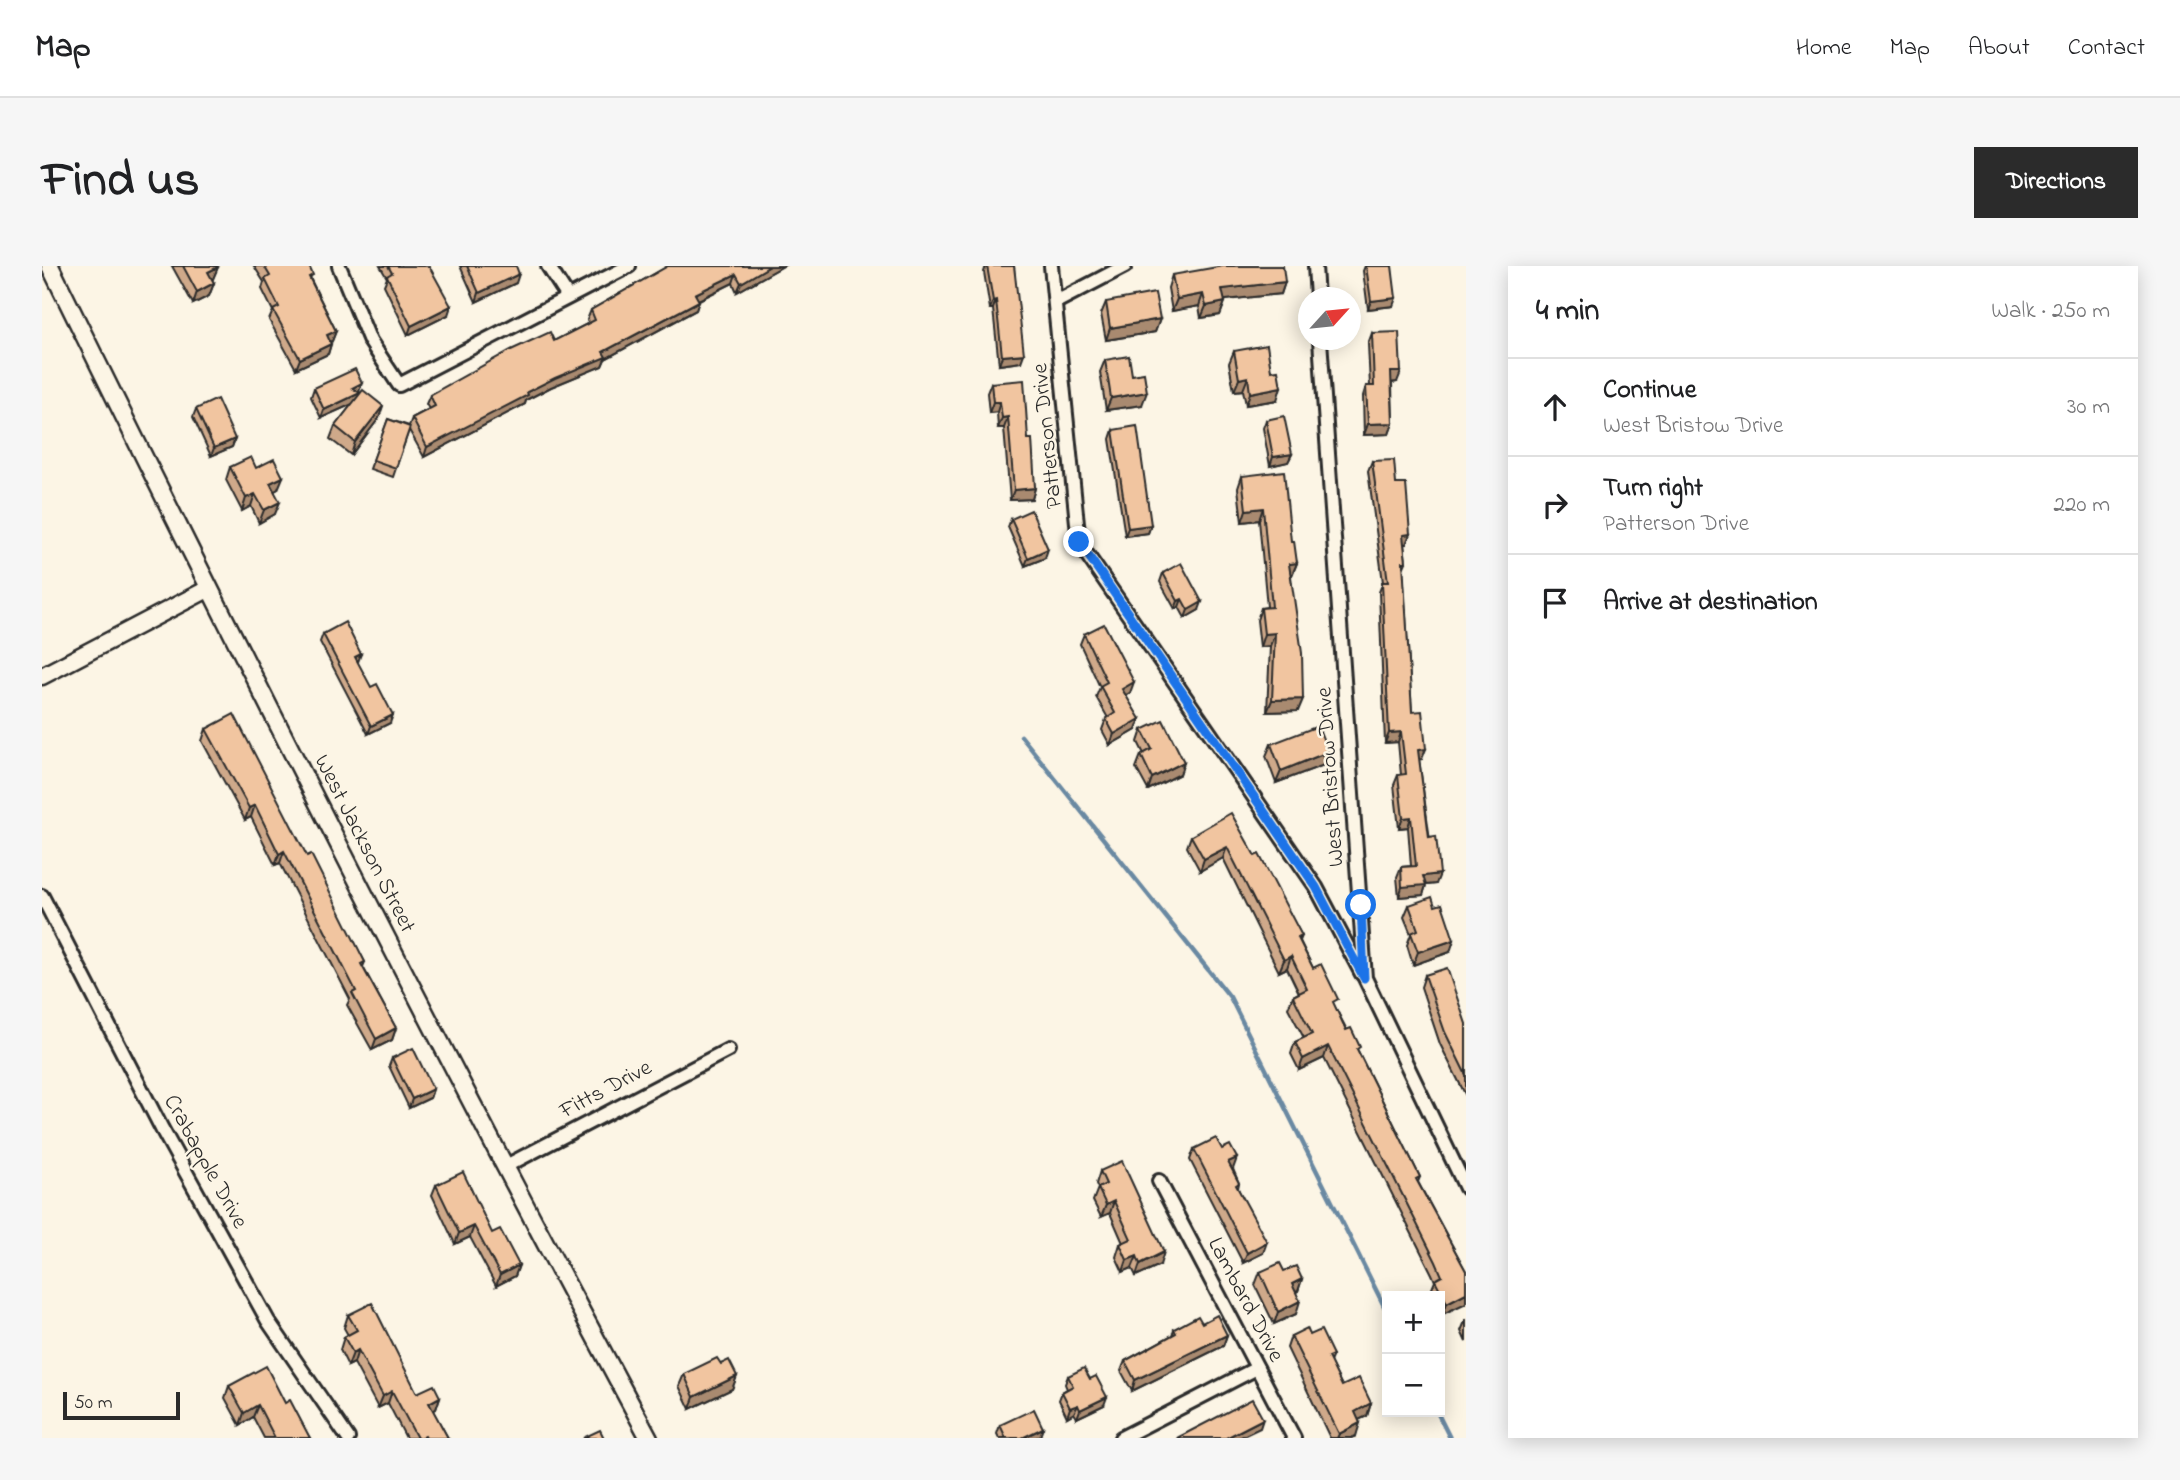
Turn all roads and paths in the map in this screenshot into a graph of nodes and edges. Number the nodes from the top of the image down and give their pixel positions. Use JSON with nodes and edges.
{"nodes":[{"id":1,"x":50,"y":266,"type":"edge"},
{"id":2,"x":339,"y":266,"type":"edge"},
{"id":3,"x":548,"y":266,"type":"edge"},
{"id":4,"x":629,"y":266,"type":"edge"},
{"id":5,"x":1051,"y":266,"type":"edge"},
{"id":6,"x":1125,"y":266,"type":"edge"},
{"id":7,"x":1315,"y":266,"type":"edge"},
{"id":8,"x":1316,"y":287,"type":"edge"},
{"id":9,"x":568,"y":297,"type":"junction"},
{"id":10,"x":1056,"y":302,"type":"junction"},
{"id":11,"x":1321,"y":350,"type":"edge"},
{"id":12,"x":208,"y":589,"type":"junction"},
{"id":13,"x":42,"y":676,"type":"edge"},
{"id":14,"x":42,"y":896,"type":"edge"},
{"id":15,"x":1364,"y":978,"type":"junction"},
{"id":16,"x":728,"y":1050,"type":"dead end"},
{"id":17,"x":504,"y":1167,"type":"junction"},
{"id":18,"x":1159,"y":1181,"type":"dead end"},
{"id":19,"x":1466,"y":1188,"type":"edge"},
{"id":20,"x":1257,"y":1368,"type":"junction"},
{"id":21,"x":348,"y":1438,"type":"edge"},
{"id":22,"x":649,"y":1438,"type":"edge"},
{"id":23,"x":1121,"y":1438,"type":"edge"},
{"id":24,"x":1294,"y":1438,"type":"edge"}],
"edges":[{"from":1,"to":12,"type":"street","name":"West Jackson Street"},
{"from":2,"to":9,"type":"street"},
{"from":3,"to":9,"type":"street"},
{"from":4,"to":9,"type":"street"},
{"from":5,"to":10,"type":"street","name":"Patterson Drive"},
{"from":6,"to":10,"type":"street"},
{"from":7,"to":8,"type":"street"},
{"from":10,"to":15,"type":"street","name":"Patterson Drive"},
{"from":11,"to":15,"type":"street","name":"West Bristow Drive"},
{"from":12,"to":13,"type":"street"},
{"from":12,"to":17,"type":"street","name":"West Jackson Street"},
{"from":14,"to":21,"type":"street","name":"Crabapple Drive"},
{"from":15,"to":19,"type":"street","name":"West Bristow Drive"},
{"from":16,"to":17,"type":"street","name":"Fitts Drive"},
{"from":17,"to":22,"type":"street","name":"West Jackson Street"},
{"from":18,"to":20,"type":"street","name":"Lambard Drive"},
{"from":20,"to":23,"type":"street"},
{"from":20,"to":24,"type":"street","name":"Lambard Drive"}]}
